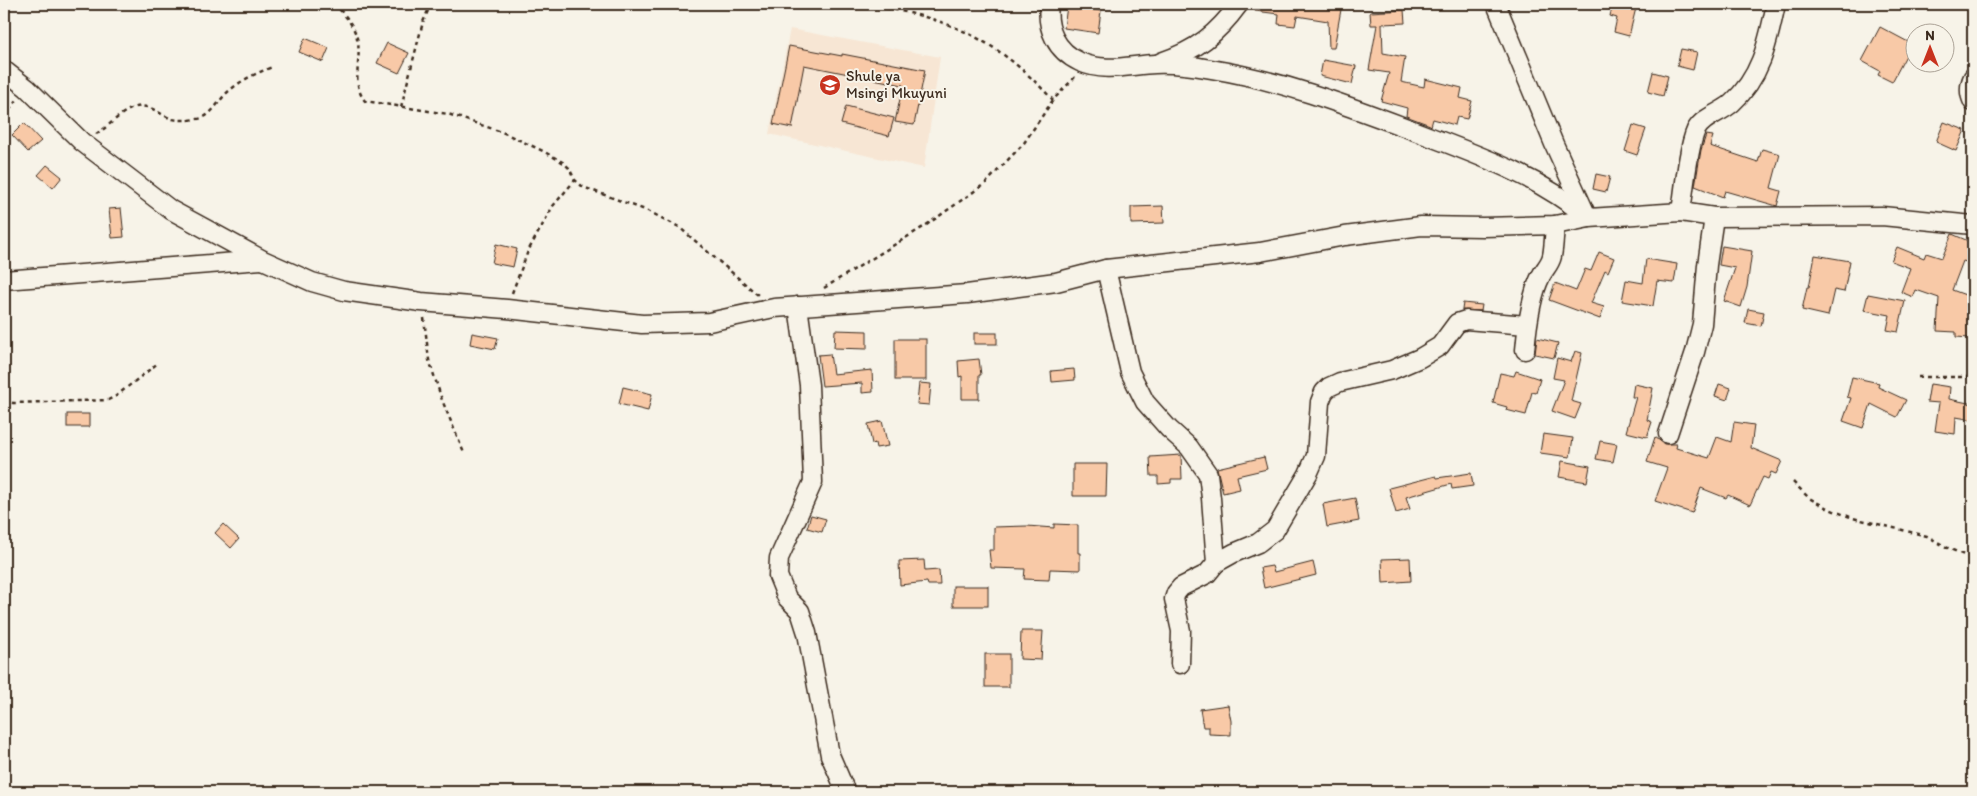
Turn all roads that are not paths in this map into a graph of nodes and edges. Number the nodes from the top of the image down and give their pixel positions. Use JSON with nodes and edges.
{"nodes":[{"id":1,"x":1049,"y":4,"type":"edge"},
{"id":2,"x":1239,"y":4,"type":"edge"},
{"id":3,"x":1496,"y":4,"type":"edge"},
{"id":4,"x":1776,"y":4,"type":"edge"},
{"id":5,"x":1156,"y":64,"type":"junction"},
{"id":6,"x":4,"y":70,"type":"edge"},
{"id":7,"x":1973,"y":77,"type":"edge"},
{"id":8,"x":1973,"y":102,"type":"edge"},
{"id":9,"x":1680,"y":212,"type":"junction"},
{"id":10,"x":1714,"y":217,"type":"junction"},
{"id":11,"x":1589,"y":218,"type":"junction"},
{"id":12,"x":1556,"y":224,"type":"junction"},
{"id":13,"x":1973,"y":225,"type":"edge"},
{"id":14,"x":263,"y":260,"type":"junction"},
{"id":15,"x":1106,"y":270,"type":"junction"},
{"id":16,"x":4,"y":280,"type":"edge"},
{"id":17,"x":798,"y":306,"type":"junction"},
{"id":18,"x":1527,"y":325,"type":"junction"},
{"id":19,"x":1525,"y":350,"type":"dead end"},
{"id":20,"x":1668,"y":434,"type":"dead end"},
{"id":21,"x":1216,"y":563,"type":"junction"},
{"id":22,"x":1180,"y":664,"type":"dead end"},
{"id":23,"x":846,"y":792,"type":"edge"}],
"edges":[{"from":1,"to":5,"type":"street"},
{"from":2,"to":5,"type":"street"},
{"from":3,"to":11,"type":"street"},
{"from":4,"to":9,"type":"street"},
{"from":5,"to":11,"type":"street"},
{"from":6,"to":14,"type":"street"},
{"from":7,"to":8,"type":"street"},
{"from":9,"to":10,"type":"street"},
{"from":9,"to":11,"type":"street"},
{"from":10,"to":13,"type":"street"},
{"from":10,"to":20,"type":"street"},
{"from":11,"to":12,"type":"street"},
{"from":12,"to":15,"type":"street"},
{"from":12,"to":18,"type":"street"},
{"from":14,"to":16,"type":"street"},
{"from":14,"to":17,"type":"street"},
{"from":15,"to":17,"type":"street"},
{"from":15,"to":21,"type":"street"},
{"from":17,"to":23,"type":"street"},
{"from":18,"to":19,"type":"street"},
{"from":18,"to":21,"type":"street"},
{"from":21,"to":22,"type":"street"}]}
